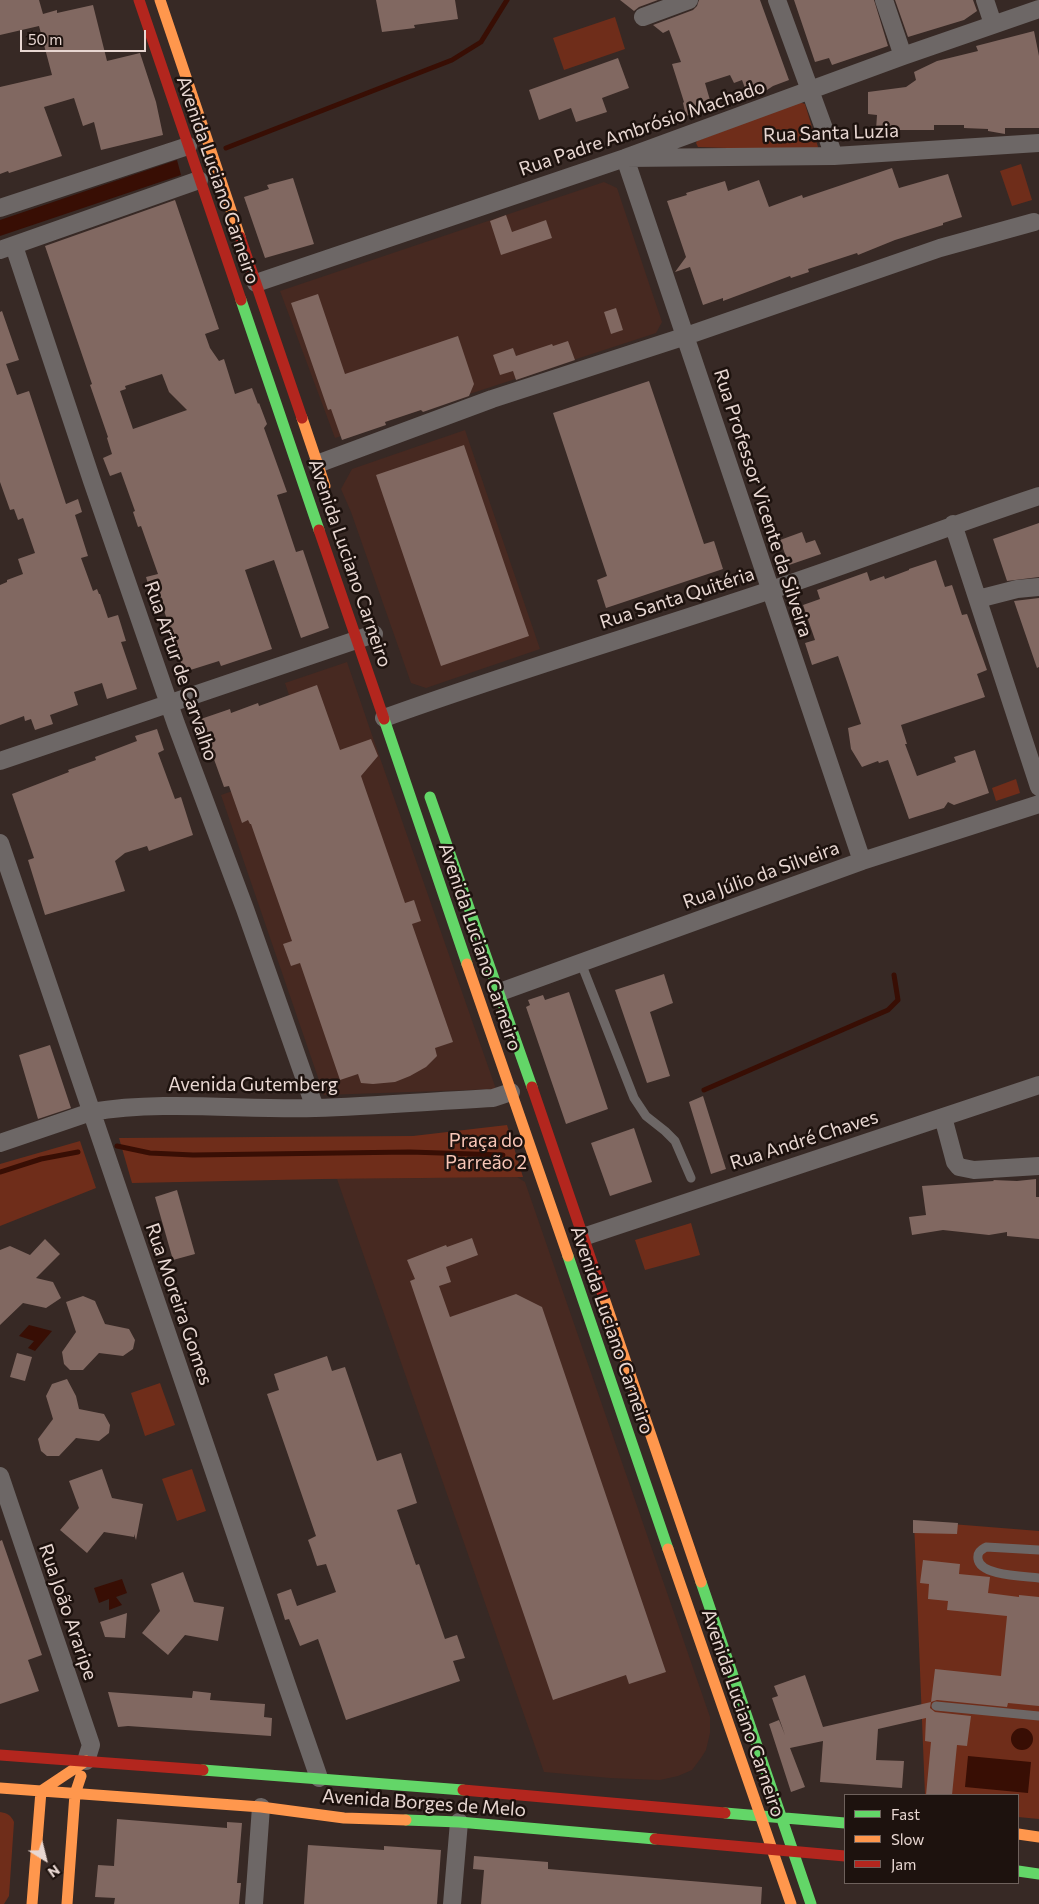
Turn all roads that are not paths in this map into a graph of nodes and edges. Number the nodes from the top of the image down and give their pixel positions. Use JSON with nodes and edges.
{"nodes":[{"id":1,"x":139,"y":0,"type":"edge"},
{"id":2,"x":160,"y":0,"type":"edge"},
{"id":3,"x":688,"y":0,"type":"edge"},
{"id":4,"x":777,"y":0,"type":"edge"},
{"id":5,"x":884,"y":0,"type":"edge"},
{"id":6,"x":985,"y":0,"type":"edge"},
{"id":7,"x":1039,"y":8,"type":"edge"},
{"id":8,"x":643,"y":17,"type":"dead end"},
{"id":9,"x":993,"y":24,"type":"junction"},
{"id":10,"x":903,"y":56,"type":"junction"},
{"id":11,"x":810,"y":91,"type":"junction"},
{"id":12,"x":1039,"y":143,"type":"edge"},
{"id":13,"x":189,"y":150,"type":"junction"},
{"id":14,"x":834,"y":156,"type":"junction"},
{"id":15,"x":625,"y":158,"type":"junction"},
{"id":16,"x":198,"y":177,"type":"junction"},
{"id":17,"x":0,"y":208,"type":"edge"},
{"id":18,"x":1034,"y":222,"type":"dead end"},
{"id":19,"x":7,"y":248,"type":"edge"},
{"id":20,"x":256,"y":283,"type":"junction"},
{"id":21,"x":686,"y":336,"type":"junction"},
{"id":22,"x":317,"y":464,"type":"junction"},
{"id":23,"x":1039,"y":496,"type":"edge"},
{"id":24,"x":330,"y":502,"type":"dead end"},
{"id":25,"x":954,"y":524,"type":"junction"},
{"id":26,"x":1039,"y":587,"type":"edge"},
{"id":27,"x":770,"y":591,"type":"junction"},
{"id":28,"x":978,"y":599,"type":"junction"},
{"id":29,"x":374,"y":632,"type":"dead end"},
{"id":30,"x":357,"y":639,"type":"junction"},
{"id":31,"x":169,"y":703,"type":"junction"},
{"id":32,"x":396,"y":713,"type":"junction"},
{"id":33,"x":0,"y":761,"type":"edge"},
{"id":34,"x":425,"y":781,"type":"dead end"},
{"id":35,"x":1039,"y":787,"type":"edge"},
{"id":36,"x":1039,"y":804,"type":"edge"},
{"id":37,"x":0,"y":843,"type":"edge"},
{"id":38,"x":862,"y":861,"type":"junction"},
{"id":39,"x":581,"y":963,"type":"junction"},
{"id":40,"x":500,"y":992,"type":"junction"},
{"id":41,"x":1039,"y":1084,"type":"edge"},
{"id":42,"x":511,"y":1092,"type":"junction"},
{"id":43,"x":315,"y":1108,"type":"junction"},
{"id":44,"x":91,"y":1112,"type":"junction"},
{"id":45,"x":943,"y":1117,"type":"junction"},
{"id":46,"x":0,"y":1143,"type":"edge"},
{"id":47,"x":1039,"y":1166,"type":"edge"},
{"id":48,"x":691,"y":1178,"type":"dead end"},
{"id":49,"x":583,"y":1237,"type":"junction"},
{"id":50,"x":0,"y":1476,"type":"edge"},
{"id":51,"x":1039,"y":1550,"type":"edge"},
{"id":52,"x":1039,"y":1578,"type":"edge"},
{"id":53,"x":936,"y":1706,"type":"dead end"},
{"id":54,"x":1039,"y":1716,"type":"edge"},
{"id":55,"x":0,"y":1755,"type":"edge"},
{"id":56,"x":86,"y":1761,"type":"junction"},
{"id":57,"x":319,"y":1778,"type":"junction"},
{"id":58,"x":0,"y":1788,"type":"edge"},
{"id":59,"x":41,"y":1791,"type":"junction"},
{"id":60,"x":75,"y":1794,"type":"junction"},
{"id":61,"x":262,"y":1807,"type":"junction"},
{"id":62,"x":760,"y":1816,"type":"junction"},
{"id":63,"x":781,"y":1818,"type":"junction"},
{"id":64,"x":459,"y":1822,"type":"junction"},
{"id":65,"x":844,"y":1822,"type":"edge"},
{"id":66,"x":1019,"y":1834,"type":"edge"},
{"id":67,"x":1039,"y":1837,"type":"edge"},
{"id":68,"x":772,"y":1849,"type":"junction"},
{"id":69,"x":793,"y":1852,"type":"junction"},
{"id":70,"x":844,"y":1856,"type":"edge"},
{"id":71,"x":1019,"y":1871,"type":"edge"},
{"id":72,"x":1038,"y":1873,"type":"edge"},
{"id":73,"x":35,"y":1898,"type":"edge"},
{"id":74,"x":65,"y":1900,"type":"edge"},
{"id":75,"x":23,"y":1904,"type":"edge"},
{"id":76,"x":254,"y":1904,"type":"edge"},
{"id":77,"x":452,"y":1904,"type":"edge"},
{"id":78,"x":791,"y":1904,"type":"edge"},
{"id":79,"x":811,"y":1904,"type":"edge"}],
"edges":[{"from":1,"to":13,"type":"main road","name":"Avenida Luciano Carneiro"},
{"from":2,"to":20,"type":"main road","name":"Avenida Luciano Carneiro"},
{"from":3,"to":8,"type":"street"},
{"from":4,"to":11,"type":"street"},
{"from":5,"to":10,"type":"street"},
{"from":6,"to":9,"type":"street"},
{"from":7,"to":9,"type":"street","name":"Rua Padre Ambrósio Machado"},
{"from":9,"to":10,"type":"street","name":"Rua Padre Ambrósio Machado"},
{"from":10,"to":11,"type":"street","name":"Rua Padre Ambrósio Machado"},
{"from":11,"to":14,"type":"street"},
{"from":11,"to":15,"type":"street","name":"Rua Padre Ambrósio Machado"},
{"from":12,"to":14,"type":"street","name":"Rua Santa Luzia"},
{"from":13,"to":16,"type":"main road","name":"Avenida Luciano Carneiro"},
{"from":13,"to":17,"type":"street"},
{"from":14,"to":15,"type":"street","name":"Rua Santa Luzia"},
{"from":15,"to":20,"type":"street","name":"Rua Padre Ambrósio Machado"},
{"from":15,"to":21,"type":"street","name":"Rua Professor Vicente da Silveira"},
{"from":16,"to":19,"type":"street"},
{"from":16,"to":30,"type":"main road","name":"Avenida Luciano Carneiro"},
{"from":18,"to":21,"type":"street"},
{"from":19,"to":31,"type":"street","name":"Rua Artur de Carvalho"},
{"from":20,"to":22,"type":"main road","name":"Avenida Luciano Carneiro"},
{"from":21,"to":22,"type":"street"},
{"from":21,"to":27,"type":"street","name":"Rua Professor Vicente da Silveira"},
{"from":22,"to":24,"type":"main road","name":"Avenida Luciano Carneiro"},
{"from":23,"to":25,"type":"street","name":"Rua Santa Quitéria"},
{"from":25,"to":27,"type":"street","name":"Rua Santa Quitéria"},
{"from":25,"to":28,"type":"street"},
{"from":26,"to":28,"type":"street"},
{"from":27,"to":32,"type":"street","name":"Rua Santa Quitéria"},
{"from":27,"to":38,"type":"street","name":"Rua Professor Vicente da Silveira"},
{"from":28,"to":35,"type":"street"},
{"from":29,"to":30,"type":"street"},
{"from":30,"to":31,"type":"street"},
{"from":30,"to":32,"type":"main road","name":"Avenida Luciano Carneiro"},
{"from":31,"to":33,"type":"street"},
{"from":31,"to":43,"type":"street","name":"Rua Artur de Carvalho"},
{"from":32,"to":42,"type":"main road","name":"Avenida Luciano Carneiro"},
{"from":34,"to":40,"type":"main road","name":"Avenida Luciano Carneiro"},
{"from":36,"to":38,"type":"street","name":"Rua Júlio da Silveira"},
{"from":37,"to":44,"type":"street","name":"Rua Moreira Gomes"},
{"from":38,"to":39,"type":"street","name":"Rua Júlio da Silveira"},
{"from":39,"to":40,"type":"street","name":"Rua Júlio da Silveira"},
{"from":39,"to":48,"type":"lane"},
{"from":40,"to":49,"type":"main road","name":"Avenida Luciano Carneiro"},
{"from":41,"to":45,"type":"street","name":"Rua André Chaves"},
{"from":42,"to":43,"type":"street","name":"Avenida Gutemberg"},
{"from":42,"to":62,"type":"main road","name":"Avenida Luciano Carneiro"},
{"from":43,"to":44,"type":"street","name":"Avenida Gutemberg"},
{"from":44,"to":46,"type":"street","name":"Avenida Gutemberg"},
{"from":44,"to":57,"type":"street","name":"Rua Moreira Gomes"},
{"from":45,"to":47,"type":"street"},
{"from":45,"to":49,"type":"street","name":"Rua André Chaves"},
{"from":49,"to":63,"type":"main road","name":"Avenida Luciano Carneiro"},
{"from":50,"to":56,"type":"street","name":"Rua João Araripe"},
{"from":51,"to":52,"type":"lane"},
{"from":53,"to":54,"type":"lane"},
{"from":55,"to":56,"type":"main road","name":"Avenida Borges de Melo"},
{"from":56,"to":57,"type":"main road","name":"Avenida Borges de Melo"},
{"from":56,"to":59,"type":"main road"},
{"from":56,"to":60,"type":"main road"},
{"from":57,"to":62,"type":"main road","name":"Avenida Borges de Melo"},
{"from":58,"to":59,"type":"main road","name":"Avenida Borges de Melo"},
{"from":59,"to":60,"type":"main road","name":"Avenida Borges de Melo"},
{"from":59,"to":73,"type":"main road"},
{"from":60,"to":61,"type":"main road","name":"Avenida Borges de Melo"},
{"from":60,"to":74,"type":"main road"},
{"from":61,"to":64,"type":"main road","name":"Avenida Borges de Melo"},
{"from":61,"to":76,"type":"street"},
{"from":62,"to":63,"type":"main road","name":"Avenida Borges de Melo"},
{"from":62,"to":68,"type":"main road","name":"Avenida Luciano Carneiro"},
{"from":63,"to":65,"type":"main road","name":"Avenida Borges de Melo"},
{"from":63,"to":69,"type":"main road","name":"Avenida Luciano Carneiro"},
{"from":64,"to":68,"type":"main road","name":"Avenida Borges de Melo"},
{"from":64,"to":77,"type":"street"},
{"from":66,"to":67,"type":"main road"},
{"from":68,"to":69,"type":"main road","name":"Avenida Borges de Melo"},
{"from":68,"to":78,"type":"main road","name":"Avenida Luciano Carneiro"},
{"from":69,"to":70,"type":"main road","name":"Avenida Borges de Melo"},
{"from":69,"to":79,"type":"main road","name":"Avenida Luciano Carneiro"},
{"from":71,"to":72,"type":"main road"},
{"from":73,"to":75,"type":"lane"}]}
